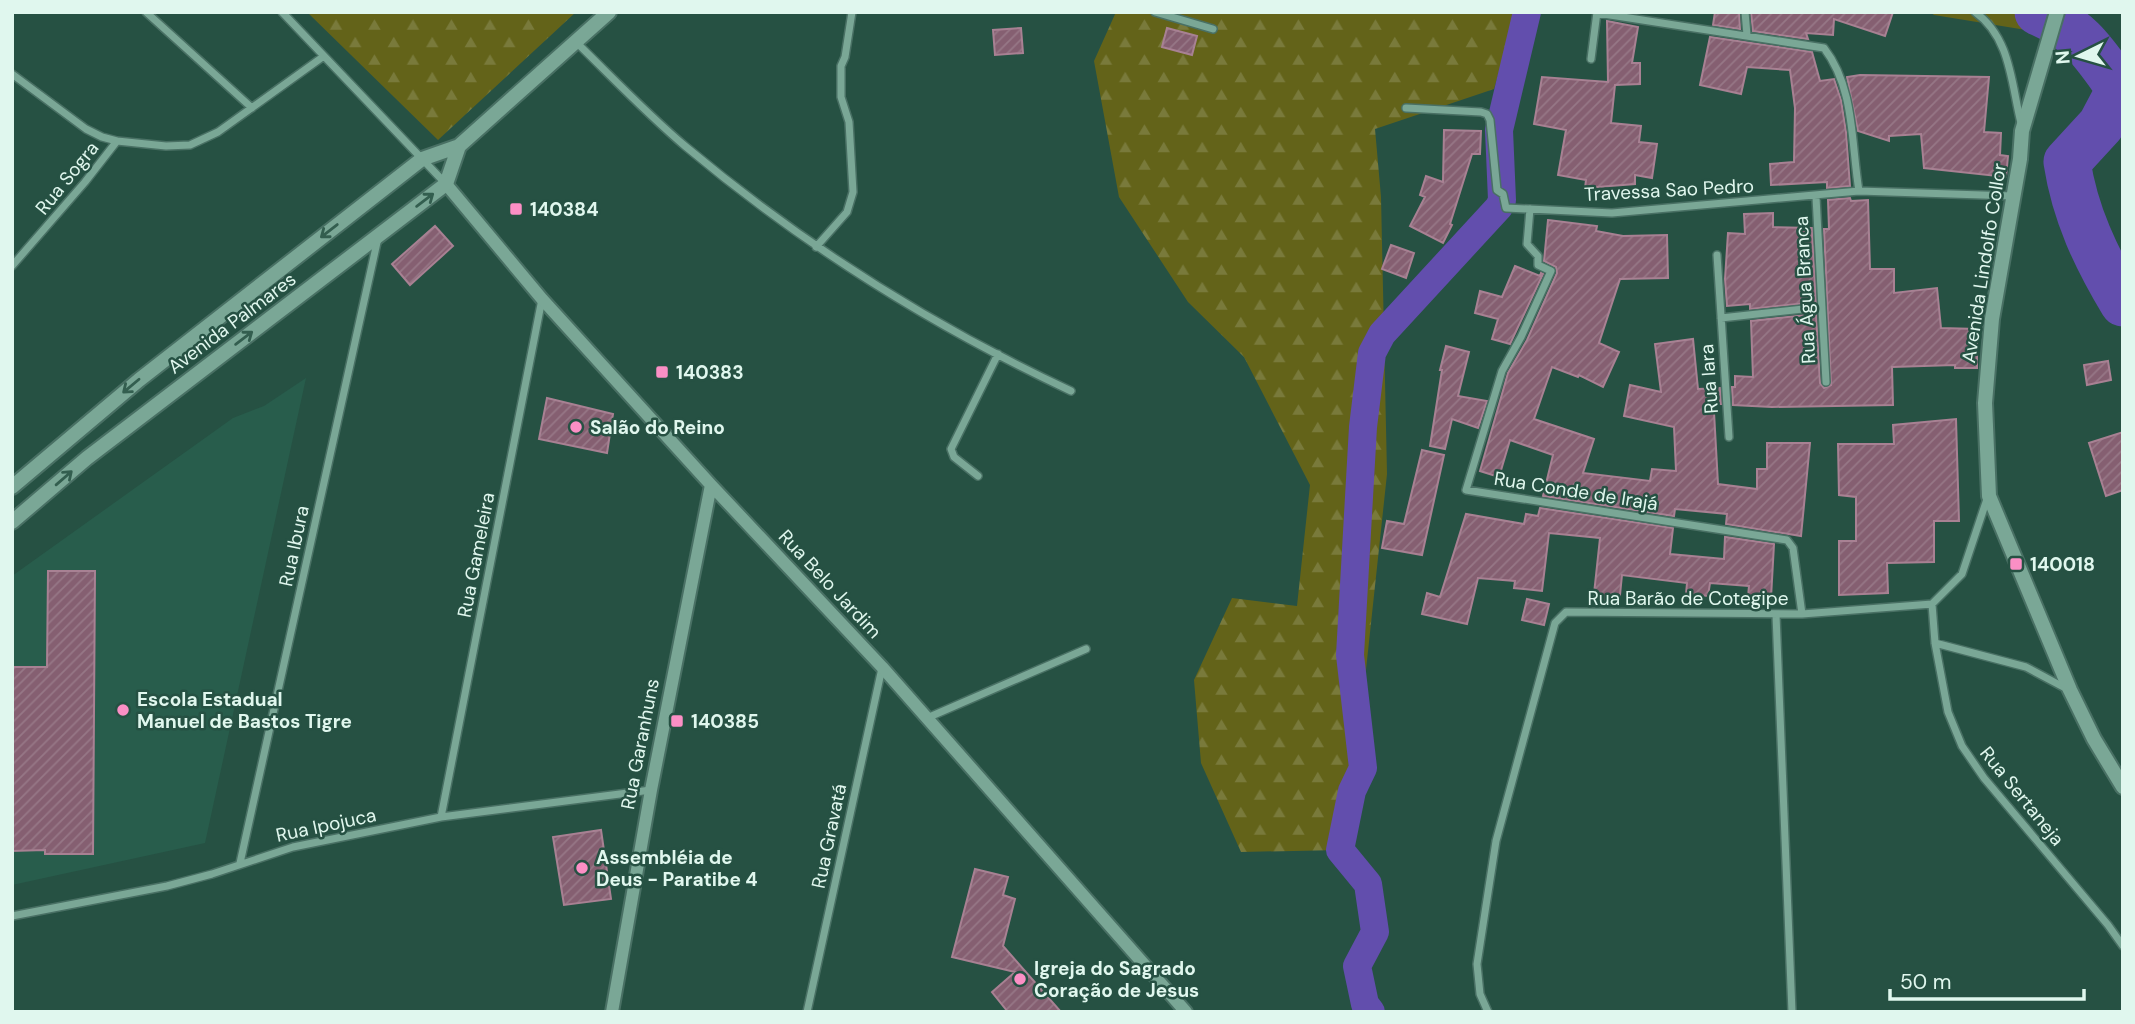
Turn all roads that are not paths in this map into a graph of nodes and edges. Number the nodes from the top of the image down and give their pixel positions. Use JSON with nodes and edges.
{"nodes":[{"id":1,"x":146,"y":12,"type":"edge"},
{"id":2,"x":282,"y":12,"type":"edge"},
{"id":3,"x":609,"y":12,"type":"edge"},
{"id":4,"x":852,"y":12,"type":"edge"},
{"id":5,"x":1155,"y":12,"type":"edge"},
{"id":6,"x":1745,"y":12,"type":"edge"},
{"id":7,"x":1975,"y":12,"type":"edge"},
{"id":8,"x":2057,"y":12,"type":"edge"},
{"id":9,"x":1597,"y":13,"type":"edge"},
{"id":10,"x":1213,"y":29,"type":"dead end"},
{"id":11,"x":1748,"y":35,"type":"junction"},
{"id":12,"x":577,"y":43,"type":"junction"},
{"id":13,"x":324,"y":56,"type":"junction"},
{"id":14,"x":1591,"y":59,"type":"dead end"},
{"id":15,"x":12,"y":74,"type":"edge"},
{"id":16,"x":252,"y":108,"type":"junction"},
{"id":17,"x":1406,"y":108,"type":"dead end"},
{"id":18,"x":2022,"y":131,"type":"junction"},
{"id":19,"x":117,"y":141,"type":"junction"},
{"id":20,"x":459,"y":146,"type":"junction"},
{"id":21,"x":422,"y":159,"type":"junction"},
{"id":22,"x":446,"y":184,"type":"junction"},
{"id":23,"x":1859,"y":191,"type":"junction"},
{"id":24,"x":1816,"y":197,"type":"junction"},
{"id":25,"x":2013,"y":197,"type":"junction"},
{"id":26,"x":1530,"y":209,"type":"junction"},
{"id":27,"x":379,"y":235,"type":"junction"},
{"id":28,"x":816,"y":247,"type":"junction"},
{"id":29,"x":1717,"y":255,"type":"dead end"},
{"id":30,"x":12,"y":266,"type":"edge"},
{"id":31,"x":542,"y":299,"type":"junction"},
{"id":32,"x":1822,"y":307,"type":"junction"},
{"id":33,"x":1721,"y":318,"type":"junction"},
{"id":34,"x":998,"y":354,"type":"junction"},
{"id":35,"x":1826,"y":382,"type":"dead end"},
{"id":36,"x":1071,"y":391,"type":"dead end"},
{"id":37,"x":1729,"y":438,"type":"dead end"},
{"id":38,"x":978,"y":476,"type":"dead end"},
{"id":39,"x":711,"y":485,"type":"junction"},
{"id":40,"x":12,"y":487,"type":"edge"},
{"id":41,"x":1989,"y":496,"type":"junction"},
{"id":42,"x":12,"y":522,"type":"edge"},
{"id":43,"x":1932,"y":604,"type":"junction"},
{"id":44,"x":1802,"y":614,"type":"junction"},
{"id":45,"x":1776,"y":615,"type":"junction"},
{"id":46,"x":1935,"y":643,"type":"junction"},
{"id":47,"x":1086,"y":649,"type":"dead end"},
{"id":48,"x":882,"y":667,"type":"junction"},
{"id":49,"x":2070,"y":691,"type":"junction"},
{"id":50,"x":927,"y":718,"type":"junction"},
{"id":51,"x":2123,"y":788,"type":"edge"},
{"id":52,"x":651,"y":790,"type":"junction"},
{"id":53,"x":442,"y":817,"type":"junction"},
{"id":54,"x":240,"y":863,"type":"junction"},
{"id":55,"x":12,"y":916,"type":"edge"},
{"id":56,"x":2123,"y":946,"type":"edge"},
{"id":57,"x":612,"y":1012,"type":"edge"},
{"id":58,"x":807,"y":1012,"type":"edge"},
{"id":59,"x":1186,"y":1012,"type":"edge"},
{"id":60,"x":1488,"y":1012,"type":"edge"},
{"id":61,"x":1792,"y":1012,"type":"edge"}],
"edges":[{"from":1,"to":16,"type":"street"},
{"from":2,"to":13,"type":"street"},
{"from":3,"to":12,"type":"main road","name":"Avenida Palmares"},
{"from":4,"to":28,"type":"street"},
{"from":5,"to":10,"type":"street"},
{"from":6,"to":11,"type":"street"},
{"from":7,"to":18,"type":"street"},
{"from":8,"to":18,"type":"main road","name":"Avenida Lindolfo Collor"},
{"from":9,"to":11,"type":"street"},
{"from":9,"to":14,"type":"street"},
{"from":11,"to":23,"type":"street"},
{"from":12,"to":20,"type":"main road","name":"Avenida Palmares"},
{"from":12,"to":28,"type":"street"},
{"from":13,"to":16,"type":"street"},
{"from":13,"to":21,"type":"street"},
{"from":15,"to":19,"type":"street"},
{"from":16,"to":19,"type":"street"},
{"from":17,"to":26,"type":"street","name":"Travessa Sao Pedro"},
{"from":18,"to":25,"type":"main road","name":"Avenida Lindolfo Collor"},
{"from":19,"to":30,"type":"street","name":"Rua Sogra"},
{"from":20,"to":21,"type":"main road","name":"Avenida Palmares"},
{"from":20,"to":22,"type":"main road","name":"Avenida Palmares"},
{"from":21,"to":22,"type":"street"},
{"from":21,"to":40,"type":"main road","name":"Avenida Palmares","one_way":true},
{"from":27,"to":22,"type":"main road","name":"Avenida Palmares","one_way":true},
{"from":22,"to":31,"type":"street","name":"Rua Belo Jardim"},
{"from":23,"to":24,"type":"street","name":"Travessa Sao Pedro"},
{"from":23,"to":25,"type":"street","name":"Travessa Sao Pedro"},
{"from":24,"to":26,"type":"street","name":"Travessa Sao Pedro"},
{"from":24,"to":32,"type":"street","name":"Rua Água Branca"},
{"from":25,"to":41,"type":"main road","name":"Avenida Lindolfo Collor"},
{"from":26,"to":44,"type":"street","name":"Rua Conde de Irajá"},
{"from":42,"to":27,"type":"main road","name":"Avenida Palmares","one_way":true},
{"from":27,"to":54,"type":"street","name":"Rua Ibura"},
{"from":28,"to":34,"type":"street"},
{"from":29,"to":33,"type":"street","name":"Rua Iara"},
{"from":31,"to":39,"type":"street","name":"Rua Belo Jardim"},
{"from":31,"to":53,"type":"street","name":"Rua Gameleira"},
{"from":32,"to":33,"type":"street","name":"Rua Iara"},
{"from":32,"to":35,"type":"street","name":"Rua Água Branca"},
{"from":33,"to":37,"type":"street","name":"Rua Iara"},
{"from":34,"to":36,"type":"street"},
{"from":34,"to":38,"type":"street"},
{"from":39,"to":48,"type":"street","name":"Rua Belo Jardim"},
{"from":39,"to":52,"type":"street","name":"Rua Garanhuns"},
{"from":41,"to":43,"type":"street"},
{"from":41,"to":49,"type":"main road","name":"Avenida Lindolfo Collor"},
{"from":43,"to":44,"type":"street","name":"Rua Barão de Cotegipe"},
{"from":43,"to":46,"type":"street","name":"Rua Sertaneja"},
{"from":44,"to":45,"type":"street","name":"Rua Barão de Cotegipe"},
{"from":45,"to":60,"type":"street","name":"Rua Barão de Cotegipe"},
{"from":45,"to":61,"type":"street"},
{"from":46,"to":49,"type":"street"},
{"from":46,"to":56,"type":"street","name":"Rua Sertaneja"},
{"from":47,"to":50,"type":"street"},
{"from":48,"to":50,"type":"street","name":"Rua Belo Jardim"},
{"from":48,"to":58,"type":"street","name":"Rua Gravatá"},
{"from":49,"to":51,"type":"main road","name":"Avenida Lindolfo Collor"},
{"from":50,"to":59,"type":"street","name":"Rua Belo Jardim"},
{"from":52,"to":53,"type":"street","name":"Rua Ipojuca"},
{"from":52,"to":57,"type":"street","name":"Rua Garanhuns"},
{"from":53,"to":54,"type":"street","name":"Rua Ipojuca"},
{"from":54,"to":55,"type":"street","name":"Rua Ipojuca"}]}
